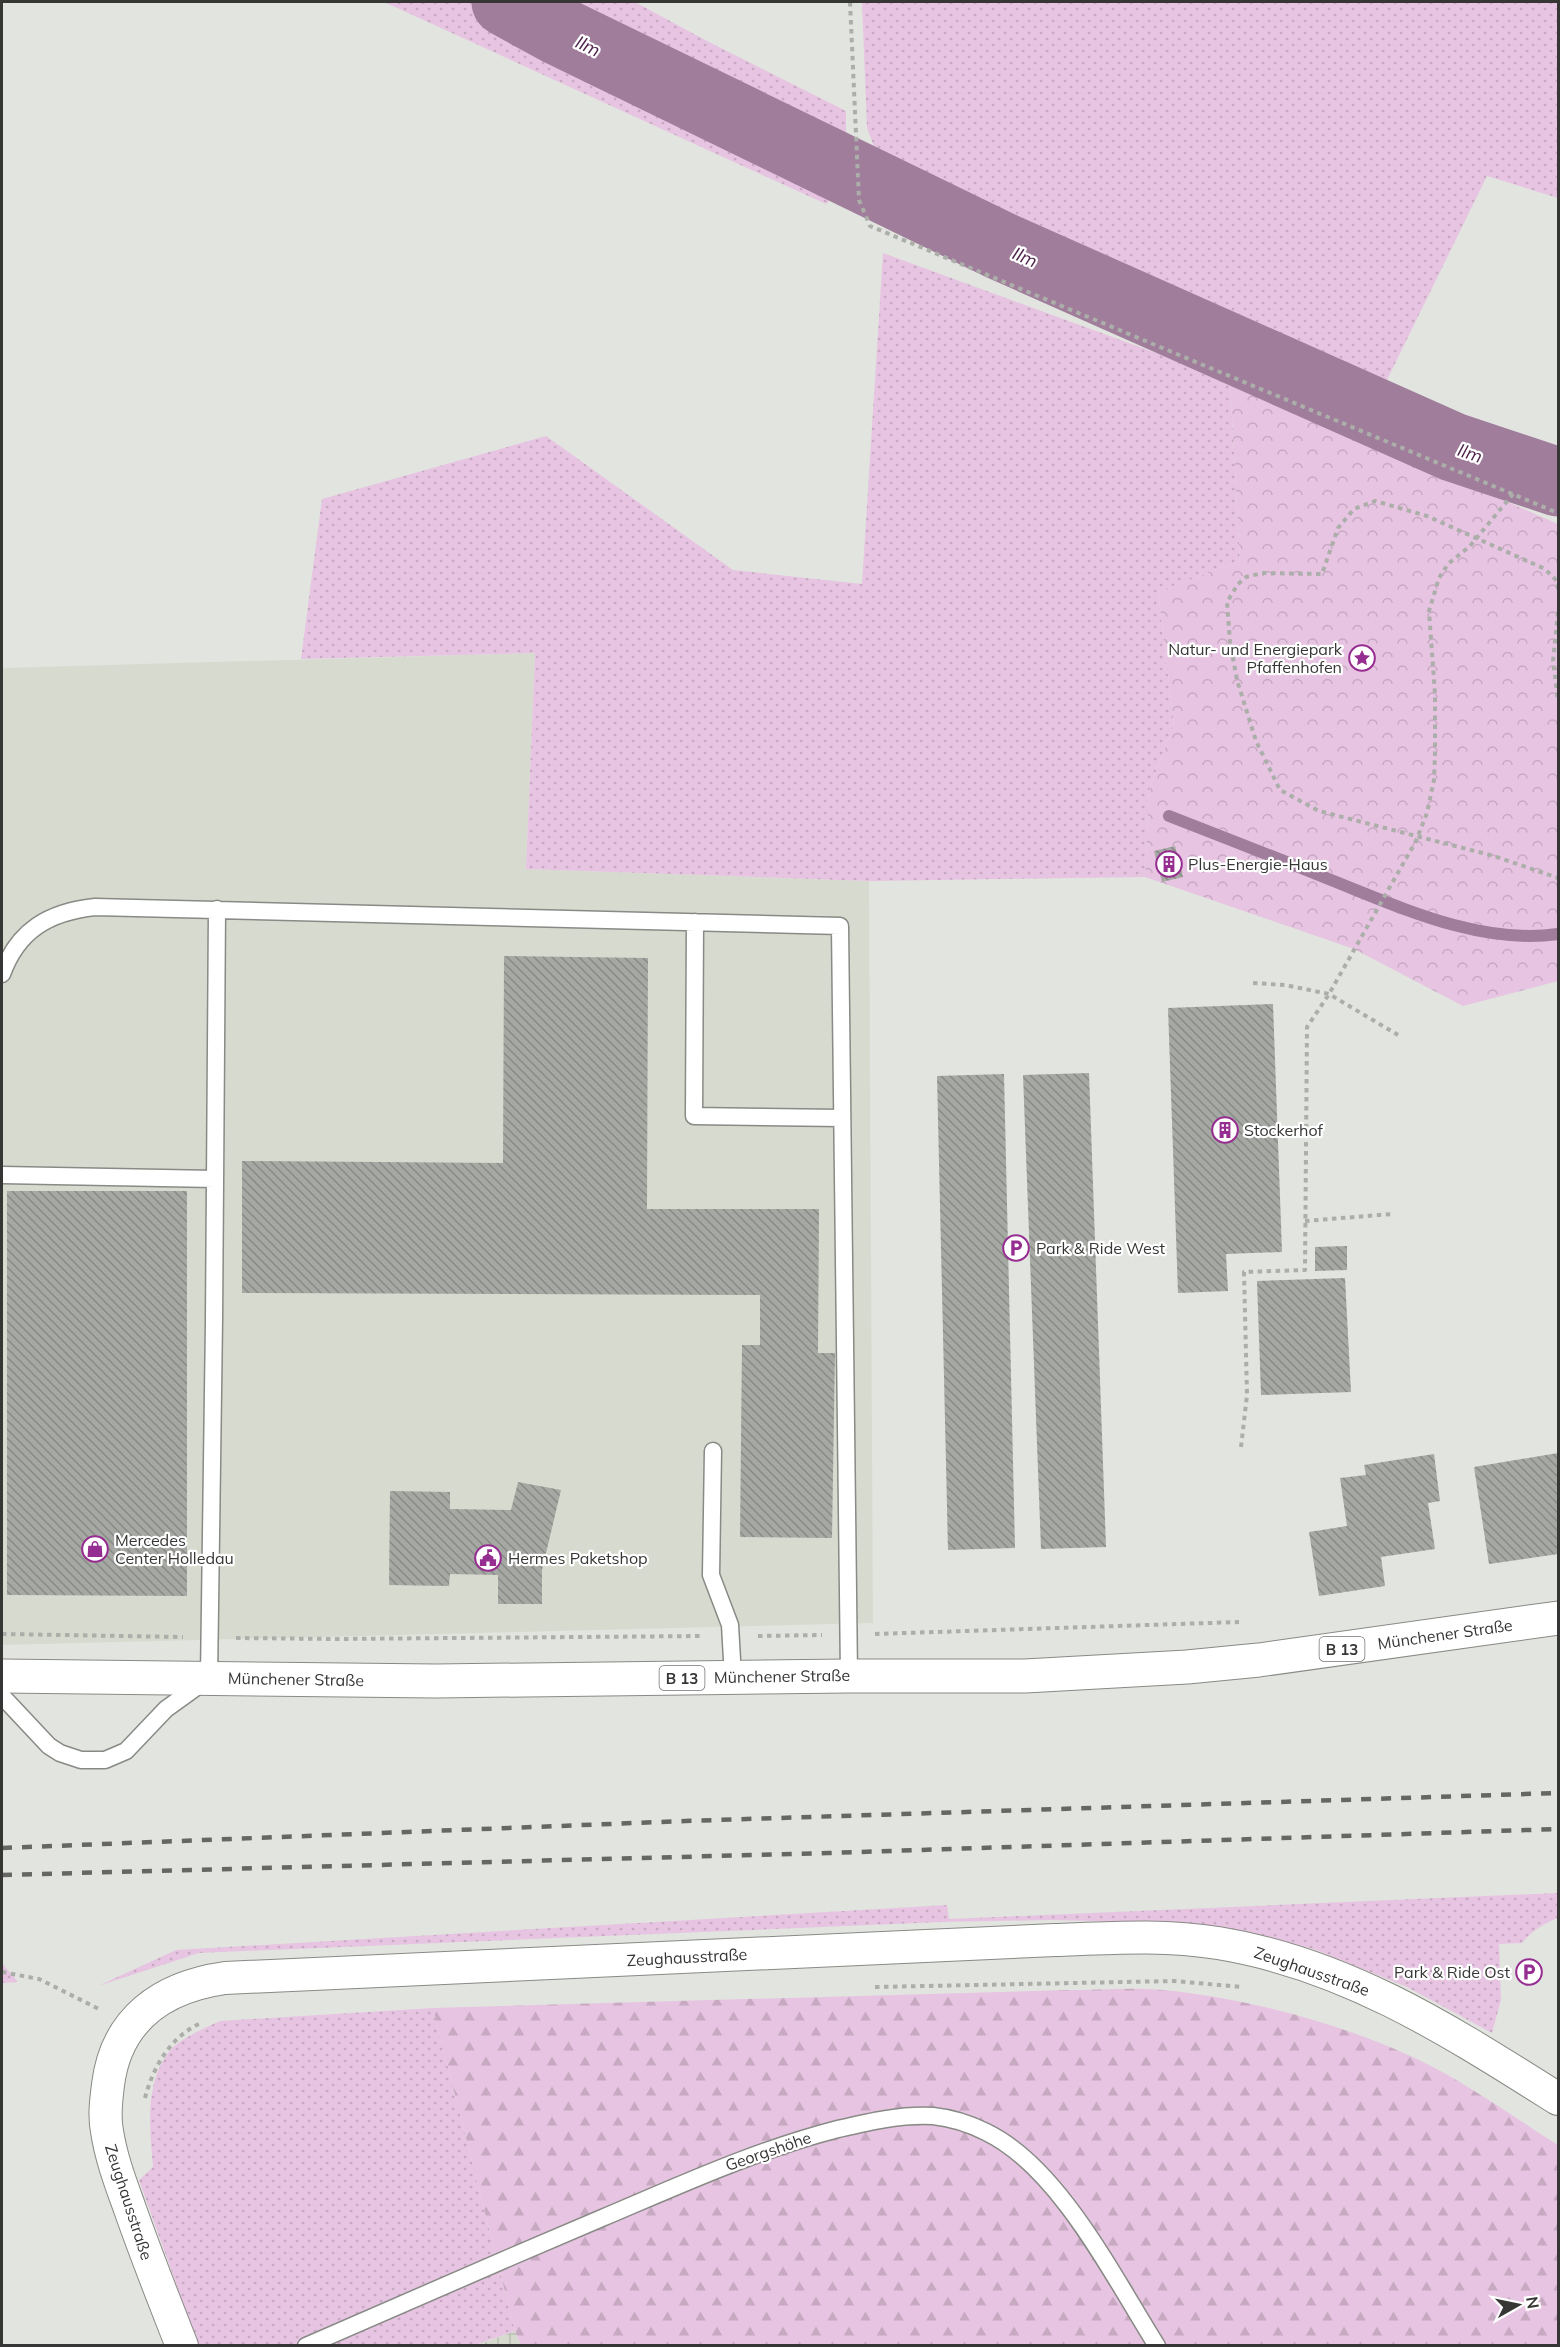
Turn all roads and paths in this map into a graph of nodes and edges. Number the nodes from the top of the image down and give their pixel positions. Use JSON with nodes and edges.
{"nodes":[{"id":1,"x":850,"y":2,"type":"edge"},
{"id":2,"x":1513,"y":494,"type":"junction"},
{"id":3,"x":1558,"y":513,"type":"edge"},
{"id":4,"x":1477,"y":537,"type":"junction"},
{"id":5,"x":1558,"y":589,"type":"edge"},
{"id":6,"x":1558,"y":612,"type":"edge"},
{"id":7,"x":1558,"y":700,"type":"edge"},
{"id":8,"x":1418,"y":837,"type":"junction"},
{"id":9,"x":1558,"y":878,"type":"edge"},
{"id":10,"x":217,"y":909,"type":"junction"},
{"id":11,"x":695,"y":922,"type":"junction"},
{"id":12,"x":2,"y":974,"type":"edge"},
{"id":13,"x":1253,"y":983,"type":"dead end"},
{"id":14,"x":1329,"y":994,"type":"junction"},
{"id":15,"x":1398,"y":1035,"type":"dead end"},
{"id":16,"x":842,"y":1118,"type":"junction"},
{"id":17,"x":2,"y":1175,"type":"edge"},
{"id":18,"x":215,"y":1179,"type":"junction"},
{"id":19,"x":1392,"y":1214,"type":"dead end"},
{"id":20,"x":1305,"y":1221,"type":"junction"},
{"id":21,"x":1241,"y":1447,"type":"dead end"},
{"id":22,"x":713,"y":1451,"type":"dead end"},
{"id":23,"x":1558,"y":1618,"type":"edge"},
{"id":24,"x":1185,"y":1625,"type":"dead end"},
{"id":25,"x":2,"y":1634,"type":"edge"},
{"id":26,"x":849,"y":1634,"type":"junction"},
{"id":27,"x":730,"y":1636,"type":"junction"},
{"id":28,"x":209,"y":1637,"type":"junction"},
{"id":29,"x":2,"y":1676,"type":"edge"},
{"id":30,"x":849,"y":1676,"type":"junction"},
{"id":31,"x":733,"y":1677,"type":"junction"},
{"id":32,"x":209,"y":1678,"type":"junction"},
{"id":33,"x":2,"y":1696,"type":"edge"},
{"id":34,"x":2,"y":1971,"type":"edge"},
{"id":35,"x":867,"y":1987,"type":"dead end"},
{"id":36,"x":1243,"y":1987,"type":"dead end"},
{"id":37,"x":204,"y":2022,"type":"dead end"},
{"id":38,"x":131,"y":2025,"type":"junction"},
{"id":39,"x":1558,"y":2099,"type":"edge"},
{"id":40,"x":145,"y":2107,"type":"dead end"},
{"id":41,"x":182,"y":2346,"type":"edge"},
{"id":42,"x":306,"y":2346,"type":"edge"},
{"id":43,"x":1157,"y":2346,"type":"edge"}],
"edges":[{"from":1,"to":2,"type":"path"},
{"from":2,"to":3,"type":"path"},
{"from":2,"to":4,"type":"path"},
{"from":4,"to":5,"type":"path"},
{"from":4,"to":8,"type":"path"},
{"from":4,"to":8,"type":"path"},
{"from":6,"to":7,"type":"path"},
{"from":8,"to":9,"type":"path"},
{"from":8,"to":14,"type":"path"},
{"from":10,"to":11,"type":"lane"},
{"from":10,"to":12,"type":"lane"},
{"from":10,"to":18,"type":"lane"},
{"from":11,"to":16,"type":"lane"},
{"from":11,"to":16,"type":"lane"},
{"from":13,"to":14,"type":"path"},
{"from":14,"to":15,"type":"path"},
{"from":14,"to":20,"type":"path"},
{"from":16,"to":26,"type":"lane"},
{"from":17,"to":18,"type":"lane"},
{"from":18,"to":28,"type":"lane"},
{"from":19,"to":20,"type":"path"},
{"from":20,"to":21,"type":"path"},
{"from":22,"to":27,"type":"lane"},
{"from":23,"to":30,"type":"main road","name":"Münchener Straße","number":"B 13"},
{"from":24,"to":26,"type":"path"},
{"from":25,"to":28,"type":"path"},
{"from":26,"to":27,"type":"path"},
{"from":26,"to":30,"type":"lane"},
{"from":27,"to":28,"type":"path"},
{"from":27,"to":31,"type":"lane"},
{"from":28,"to":32,"type":"lane"},
{"from":29,"to":32,"type":"main road","name":"Münchener Straße","number":"B 13"},
{"from":30,"to":31,"type":"main road","name":"Münchener Straße","number":"B 13"},
{"from":31,"to":32,"type":"main road","name":"Münchener Straße","number":"B 13"},
{"from":32,"to":33,"type":"lane"},
{"from":34,"to":38,"type":"path"},
{"from":35,"to":36,"type":"path"},
{"from":37,"to":40,"type":"path"},
{"from":38,"to":39,"type":"street","name":"Zeughausstraße"},
{"from":38,"to":41,"type":"street","name":"Zeughausstraße"},
{"from":42,"to":43,"type":"lane","name":"Georgshöhe"}]}
